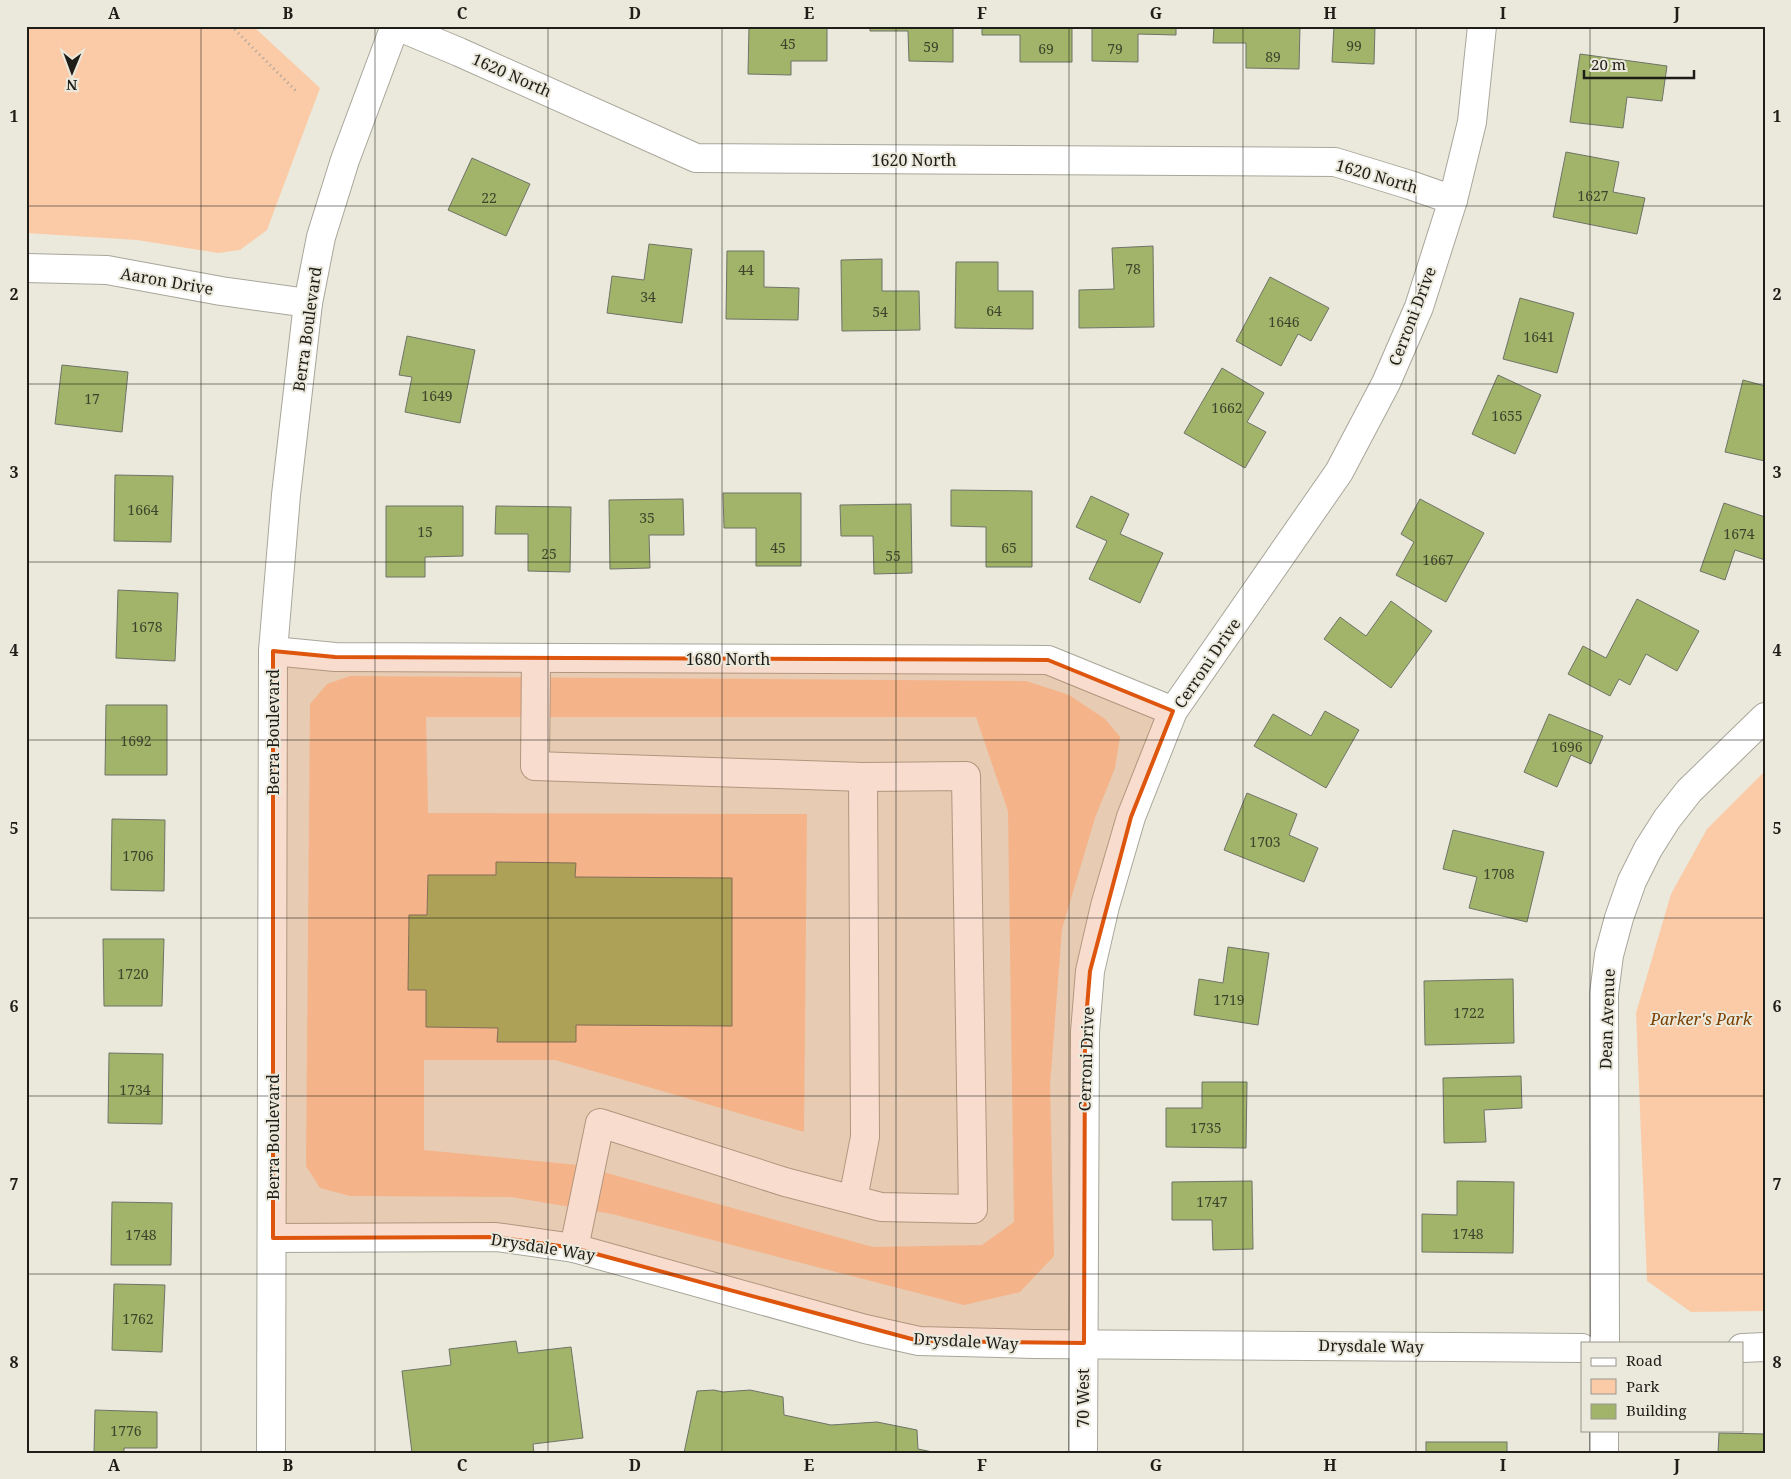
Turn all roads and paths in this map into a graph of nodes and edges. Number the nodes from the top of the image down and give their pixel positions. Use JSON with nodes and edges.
{"nodes":[{"id":1,"x":231,"y":26,"type":"edge"},
{"id":2,"x":396,"y":26,"type":"edge"},
{"id":3,"x":1482,"y":26,"type":"edge"},
{"id":4,"x":298,"y":93,"type":"dead end"},
{"id":5,"x":1452,"y":200,"type":"junction"},
{"id":6,"x":26,"y":268,"type":"edge"},
{"id":7,"x":308,"y":303,"type":"junction"},
{"id":8,"x":273,"y":651,"type":"junction"},
{"id":9,"x":536,"y":658,"type":"junction"},
{"id":10,"x":1173,"y":711,"type":"junction"},
{"id":11,"x":1765,"y":717,"type":"edge"},
{"id":12,"x":863,"y":777,"type":"junction"},
{"id":13,"x":852,"y":1199,"type":"junction"},
{"id":14,"x":273,"y":1238,"type":"junction"},
{"id":15,"x":574,"y":1248,"type":"junction"},
{"id":16,"x":1605,"y":1342,"type":"edge"},
{"id":17,"x":1084,"y":1343,"type":"junction"},
{"id":18,"x":1765,"y":1347,"type":"edge"},
{"id":19,"x":1581,"y":1348,"type":"edge"},
{"id":20,"x":1744,"y":1348,"type":"edge"},
{"id":21,"x":1604,"y":1432,"type":"edge"},
{"id":22,"x":271,"y":1453,"type":"edge"},
{"id":23,"x":1083,"y":1453,"type":"edge"},
{"id":24,"x":1604,"y":1453,"type":"edge"}],
"edges":[{"from":1,"to":4,"type":"path"},
{"from":2,"to":5,"type":"street","name":"1620 North"},
{"from":2,"to":7,"type":"street","name":"Berra Boulevard"},
{"from":3,"to":5,"type":"street","name":"Cerroni Drive"},
{"from":5,"to":10,"type":"street","name":"Cerroni Drive"},
{"from":6,"to":7,"type":"street","name":"Aaron Drive"},
{"from":7,"to":8,"type":"street","name":"Berra Boulevard"},
{"from":8,"to":9,"type":"street","name":"1680 North"},
{"from":8,"to":14,"type":"street","name":"Berra Boulevard"},
{"from":9,"to":10,"type":"street","name":"1680 North"},
{"from":9,"to":12,"type":"street"},
{"from":10,"to":17,"type":"street","name":"Cerroni Drive"},
{"from":11,"to":16,"type":"street","name":"Dean Avenue"},
{"from":12,"to":13,"type":"street"},
{"from":12,"to":13,"type":"street"},
{"from":13,"to":15,"type":"street"},
{"from":14,"to":15,"type":"street","name":"Drysdale Way"},
{"from":14,"to":22,"type":"street","name":"Berra Boulevard"},
{"from":15,"to":17,"type":"street","name":"Drysdale Way"},
{"from":17,"to":19,"type":"street","name":"Drysdale Way"},
{"from":17,"to":23,"type":"street","name":"70 West"},
{"from":18,"to":20,"type":"street"},
{"from":21,"to":24,"type":"street"}]}
